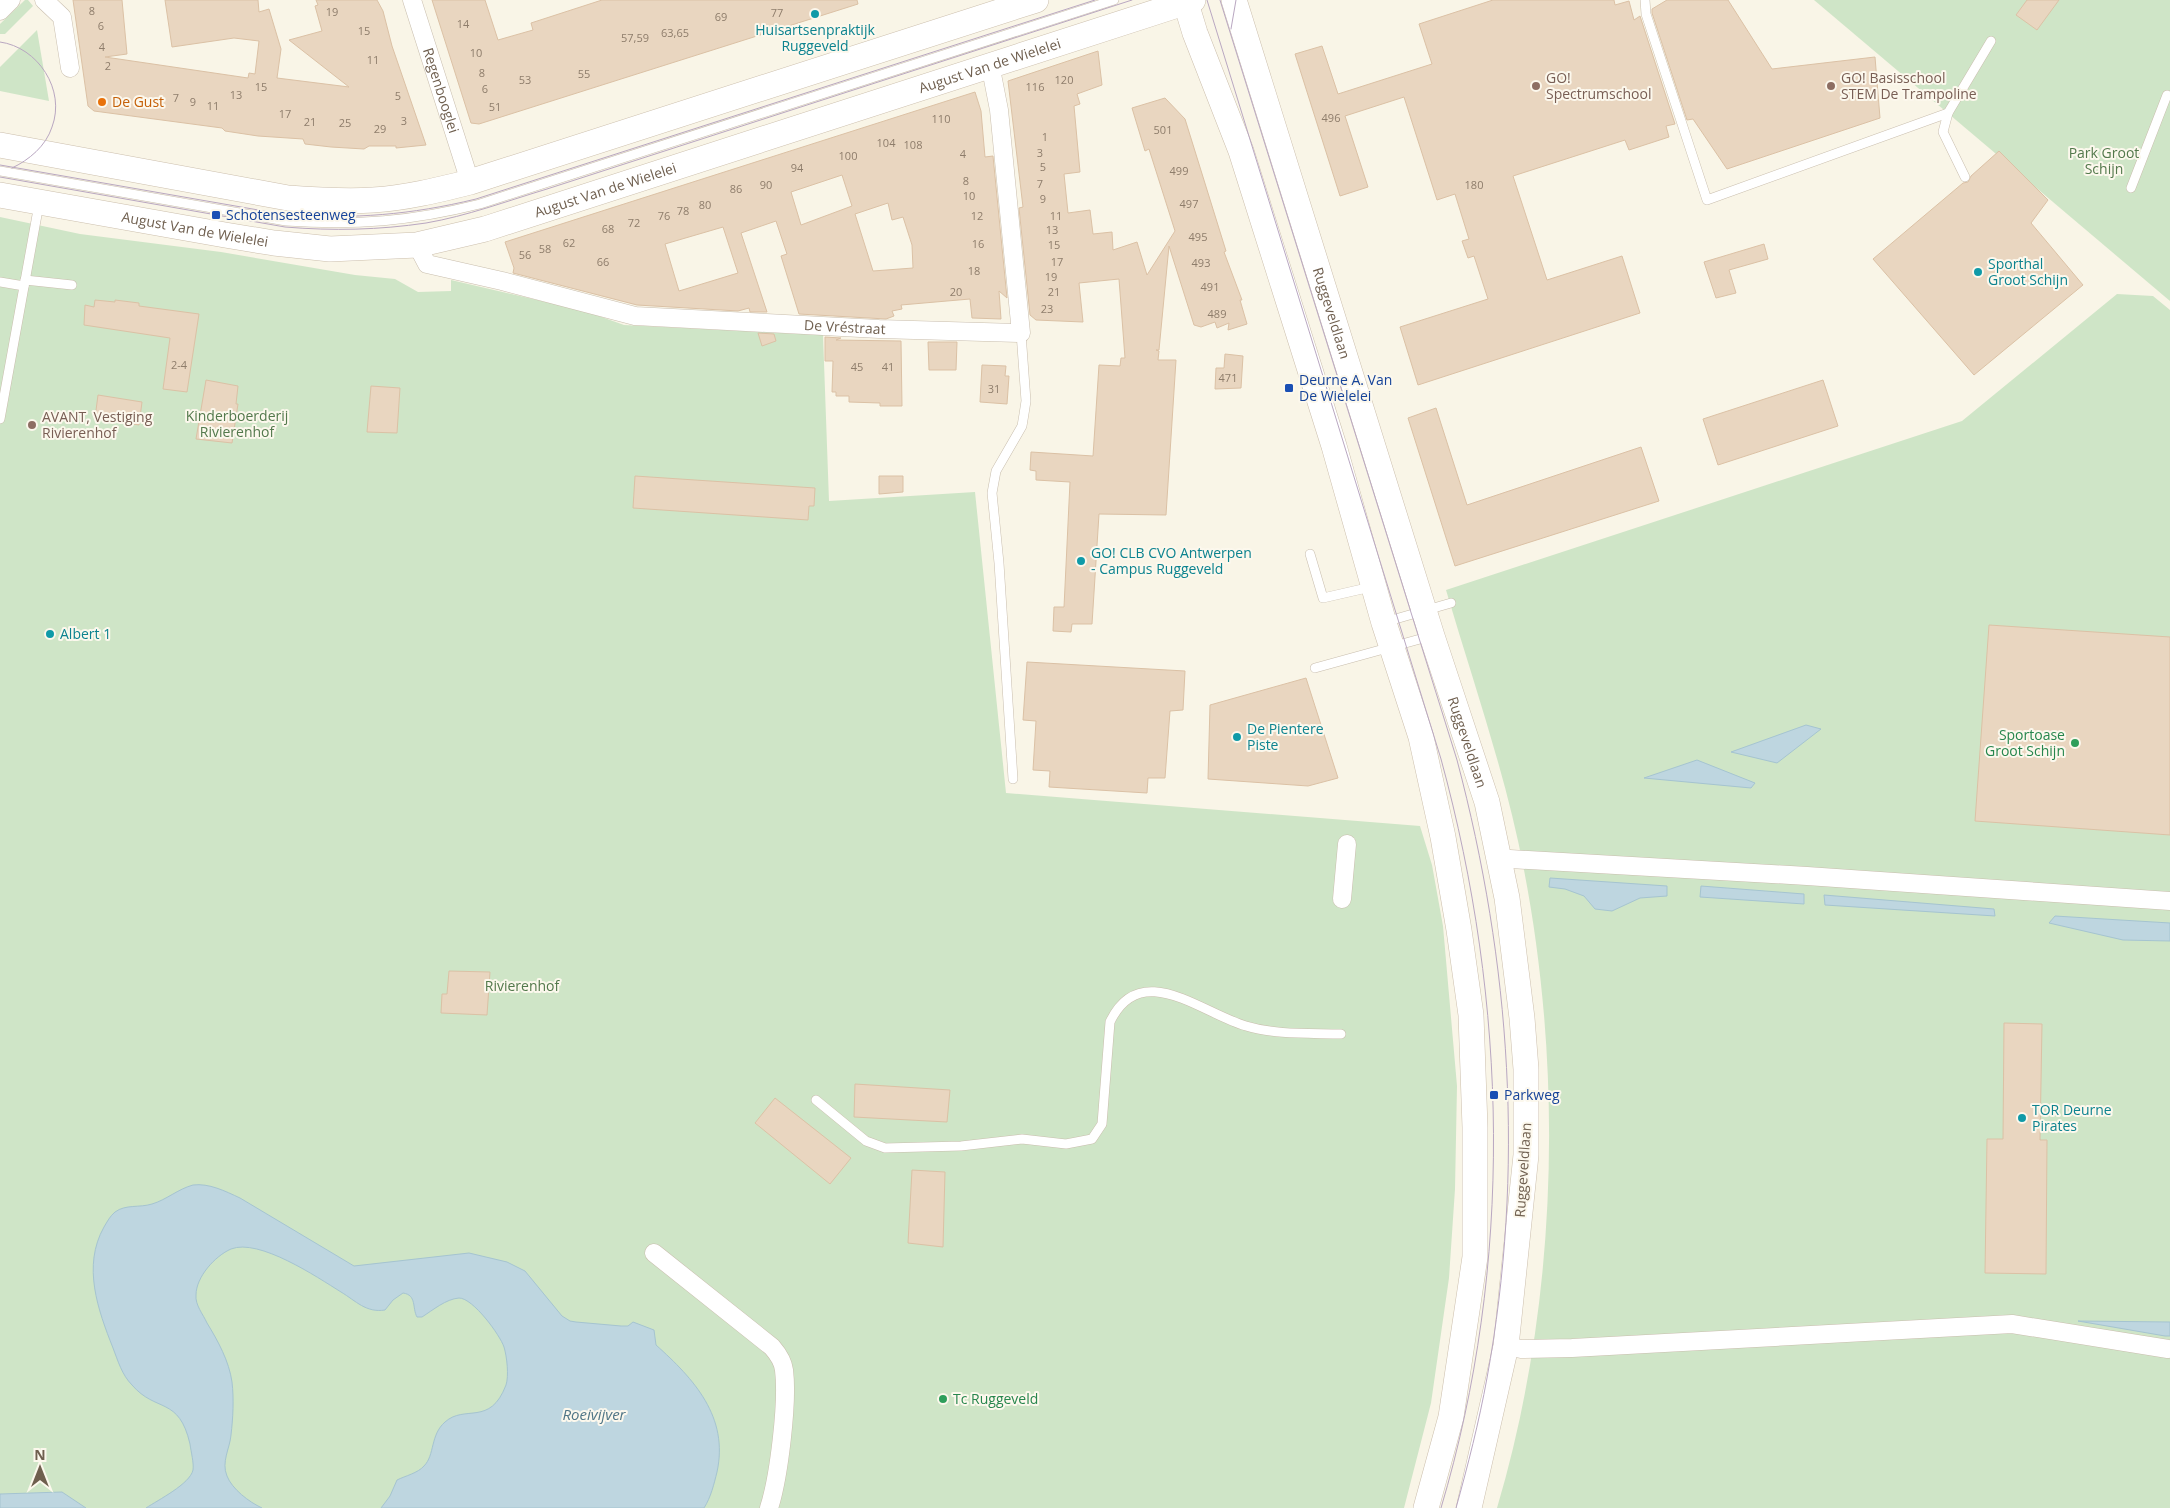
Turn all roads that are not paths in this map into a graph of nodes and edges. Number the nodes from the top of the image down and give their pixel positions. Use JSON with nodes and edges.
{"nodes":[{"id":1,"x":11,"y":0,"type":"edge"},
{"id":2,"x":44,"y":0,"type":"edge"},
{"id":3,"x":412,"y":0,"type":"edge"},
{"id":4,"x":1036,"y":0,"type":"edge"},
{"id":5,"x":1114,"y":0,"type":"edge"},
{"id":6,"x":1234,"y":0,"type":"edge"},
{"id":7,"x":1645,"y":0,"type":"edge"},
{"id":8,"x":1188,"y":1,"type":"edge"},
{"id":9,"x":0,"y":11,"type":"edge"},
{"id":10,"x":1991,"y":41,"type":"dead end"},
{"id":11,"x":990,"y":64,"type":"junction"},
{"id":12,"x":70,"y":68,"type":"dead end"},
{"id":13,"x":2167,"y":95,"type":"dead end"},
{"id":14,"x":1948,"y":113,"type":"junction"},
{"id":15,"x":0,"y":145,"type":"edge"},
{"id":16,"x":0,"y":170,"type":"edge"},
{"id":17,"x":1965,"y":177,"type":"dead end"},
{"id":18,"x":470,"y":182,"type":"junction"},
{"id":19,"x":2131,"y":188,"type":"dead end"},
{"id":20,"x":0,"y":194,"type":"edge"},
{"id":21,"x":39,"y":202,"type":"junction"},
{"id":22,"x":417,"y":245,"type":"junction"},
{"id":23,"x":0,"y":282,"type":"edge"},
{"id":24,"x":25,"y":283,"type":"junction"},
{"id":25,"x":72,"y":285,"type":"dead end"},
{"id":26,"x":1021,"y":333,"type":"junction"},
{"id":27,"x":0,"y":419,"type":"edge"},
{"id":28,"x":1310,"y":554,"type":"dead end"},
{"id":29,"x":1374,"y":586,"type":"junction"},
{"id":30,"x":1451,"y":603,"type":"dead end"},
{"id":31,"x":1424,"y":611,"type":"junction"},
{"id":32,"x":1384,"y":622,"type":"junction"},
{"id":33,"x":1432,"y":636,"type":"junction"},
{"id":34,"x":1392,"y":646,"type":"junction"},
{"id":35,"x":1315,"y":668,"type":"dead end"},
{"id":36,"x":1013,"y":779,"type":"dead end"},
{"id":37,"x":1347,"y":844,"type":"dead end"},
{"id":38,"x":1510,"y":859,"type":"dead end"},
{"id":39,"x":1342,"y":900,"type":"dead end"},
{"id":40,"x":2170,"y":901,"type":"edge"},
{"id":41,"x":1341,"y":1034,"type":"dead end"},
{"id":42,"x":816,"y":1100,"type":"dead end"},
{"id":43,"x":654,"y":1253,"type":"dead end"},
{"id":44,"x":1506,"y":1346,"type":"junction"},
{"id":45,"x":2168,"y":1349,"type":"dead end"},
{"id":46,"x":769,"y":1508,"type":"edge"},
{"id":47,"x":1426,"y":1508,"type":"edge"},
{"id":48,"x":1469,"y":1508,"type":"edge"}],
"edges":[{"from":1,"to":9,"type":"street"},
{"from":2,"to":12,"type":"street"},
{"from":3,"to":18,"type":"street","name":"Regenbooglei"},
{"from":4,"to":18,"type":"street"},
{"from":5,"to":16,"type":"lane","name":"August Van de Wielelei"},
{"from":6,"to":31,"type":"street","name":"Ruggeveldlaan"},
{"from":7,"to":14,"type":"lane"},
{"from":8,"to":11,"type":"street","name":"August Van de Wielelei"},
{"from":8,"to":29,"type":"street"},
{"from":10,"to":14,"type":"lane"},
{"from":11,"to":22,"type":"street","name":"August Van de Wielelei"},
{"from":11,"to":26,"type":"street"},
{"from":13,"to":19,"type":"lane"},
{"from":14,"to":17,"type":"lane"},
{"from":15,"to":18,"type":"street"},
{"from":20,"to":21,"type":"street","name":"August Van de Wielelei"},
{"from":21,"to":22,"type":"street","name":"August Van de Wielelei"},
{"from":21,"to":24,"type":"lane"},
{"from":22,"to":26,"type":"street","name":"De Vréstraat"},
{"from":23,"to":24,"type":"lane"},
{"from":24,"to":25,"type":"lane"},
{"from":24,"to":27,"type":"lane"},
{"from":26,"to":36,"type":"lane"},
{"from":28,"to":29,"type":"lane"},
{"from":29,"to":32,"type":"street"},
{"from":30,"to":31,"type":"lane"},
{"from":31,"to":32,"type":"lane"},
{"from":31,"to":33,"type":"street","name":"Ruggeveldlaan"},
{"from":32,"to":34,"type":"street"},
{"from":33,"to":34,"type":"lane"},
{"from":33,"to":44,"type":"street","name":"Ruggeveldlaan"},
{"from":34,"to":35,"type":"lane"},
{"from":34,"to":47,"type":"street"},
{"from":37,"to":39,"type":"street"},
{"from":38,"to":40,"type":"street"},
{"from":41,"to":42,"type":"lane"},
{"from":43,"to":46,"type":"street"},
{"from":44,"to":45,"type":"street"},
{"from":44,"to":48,"type":"street","name":"Ruggeveldlaan"}]}
